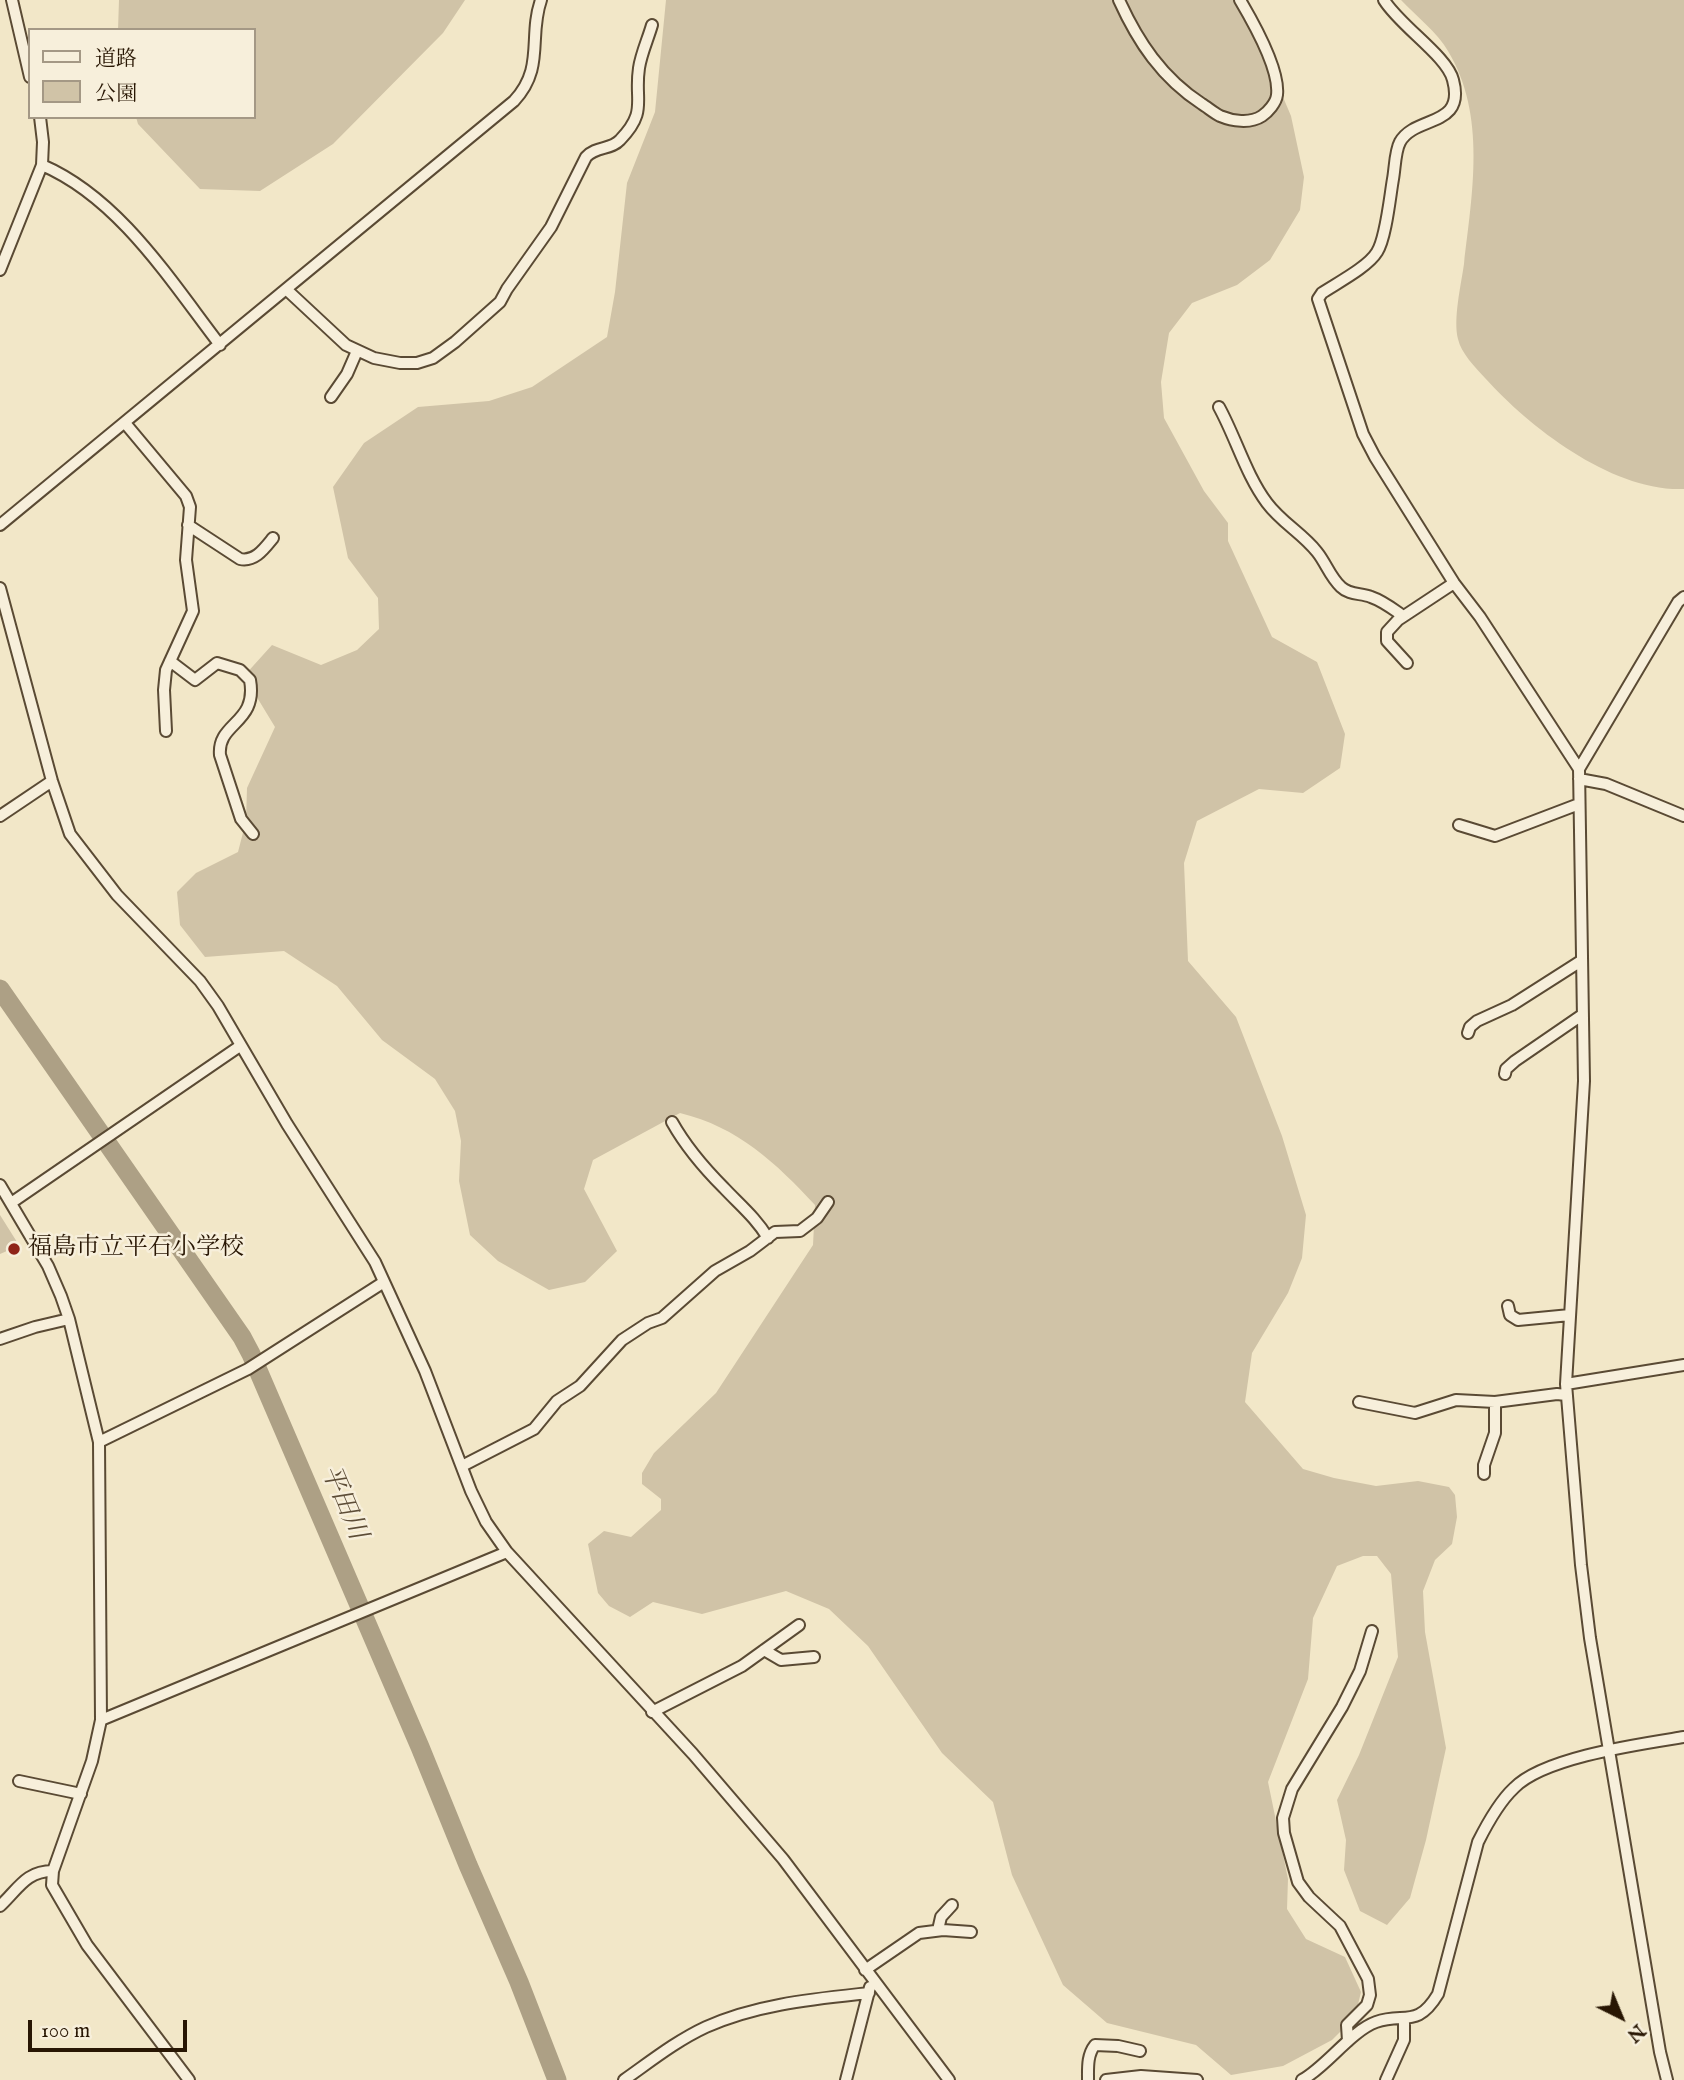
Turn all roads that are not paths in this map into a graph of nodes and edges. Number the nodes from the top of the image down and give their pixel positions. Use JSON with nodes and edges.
{"nodes":[{"id":1,"x":12,"y":0,"type":"edge"},
{"id":2,"x":541,"y":0,"type":"edge"},
{"id":3,"x":1119,"y":0,"type":"edge"},
{"id":4,"x":1240,"y":0,"type":"edge"},
{"id":5,"x":1384,"y":0,"type":"edge"},
{"id":6,"x":652,"y":26,"type":"dead end"},
{"id":7,"x":28,"y":68,"type":"edge"},
{"id":8,"x":40,"y":119,"type":"edge"},
{"id":9,"x":42,"y":165,"type":"junction"},
{"id":10,"x":0,"y":270,"type":"edge"},
{"id":11,"x":287,"y":290,"type":"junction"},
{"id":12,"x":220,"y":345,"type":"junction"},
{"id":13,"x":357,"y":351,"type":"junction"},
{"id":14,"x":331,"y":397,"type":"dead end"},
{"id":15,"x":1219,"y":407,"type":"dead end"},
{"id":16,"x":125,"y":423,"type":"junction"},
{"id":17,"x":0,"y":525,"type":"edge"},
{"id":18,"x":188,"y":525,"type":"junction"},
{"id":19,"x":273,"y":538,"type":"dead end"},
{"id":20,"x":1454,"y":583,"type":"junction"},
{"id":21,"x":0,"y":587,"type":"edge"},
{"id":22,"x":1684,"y":597,"type":"edge"},
{"id":23,"x":1403,"y":616,"type":"junction"},
{"id":24,"x":170,"y":661,"type":"junction"},
{"id":25,"x":1407,"y":663,"type":"dead end"},
{"id":26,"x":166,"y":731,"type":"dead end"},
{"id":27,"x":1579,"y":774,"type":"junction"},
{"id":28,"x":51,"y":781,"type":"junction"},
{"id":29,"x":1578,"y":804,"type":"junction"},
{"id":30,"x":0,"y":816,"type":"edge"},
{"id":31,"x":1684,"y":816,"type":"edge"},
{"id":32,"x":1459,"y":825,"type":"dead end"},
{"id":33,"x":253,"y":834,"type":"dead end"},
{"id":34,"x":1581,"y":961,"type":"junction"},
{"id":35,"x":1582,"y":1015,"type":"junction"},
{"id":36,"x":1468,"y":1033,"type":"dead end"},
{"id":37,"x":240,"y":1046,"type":"junction"},
{"id":38,"x":1505,"y":1074,"type":"dead end"},
{"id":39,"x":672,"y":1122,"type":"dead end"},
{"id":40,"x":0,"y":1185,"type":"edge"},
{"id":41,"x":828,"y":1202,"type":"dead end"},
{"id":42,"x":11,"y":1203,"type":"junction"},
{"id":43,"x":768,"y":1238,"type":"junction"},
{"id":44,"x":384,"y":1282,"type":"junction"},
{"id":45,"x":1508,"y":1306,"type":"dead end"},
{"id":46,"x":1570,"y":1315,"type":"junction"},
{"id":47,"x":69,"y":1319,"type":"junction"},
{"id":48,"x":0,"y":1339,"type":"edge"},
{"id":49,"x":1684,"y":1365,"type":"edge"},
{"id":50,"x":1566,"y":1390,"type":"junction"},
{"id":51,"x":1359,"y":1402,"type":"dead end"},
{"id":52,"x":1495,"y":1402,"type":"junction"},
{"id":53,"x":99,"y":1442,"type":"junction"},
{"id":54,"x":462,"y":1466,"type":"junction"},
{"id":55,"x":1484,"y":1474,"type":"dead end"},
{"id":56,"x":507,"y":1552,"type":"junction"},
{"id":57,"x":799,"y":1625,"type":"dead end"},
{"id":58,"x":1372,"y":1631,"type":"dead end"},
{"id":59,"x":764,"y":1650,"type":"junction"},
{"id":60,"x":814,"y":1657,"type":"dead end"},
{"id":61,"x":652,"y":1712,"type":"junction"},
{"id":62,"x":101,"y":1720,"type":"junction"},
{"id":63,"x":1684,"y":1737,"type":"edge"},
{"id":64,"x":1608,"y":1749,"type":"junction"},
{"id":65,"x":19,"y":1781,"type":"dead end"},
{"id":66,"x":80,"y":1794,"type":"junction"},
{"id":67,"x":53,"y":1871,"type":"junction"},
{"id":68,"x":952,"y":1905,"type":"dead end"},
{"id":69,"x":0,"y":1906,"type":"edge"},
{"id":70,"x":937,"y":1930,"type":"junction"},
{"id":71,"x":971,"y":1932,"type":"dead end"},
{"id":72,"x":869,"y":1974,"type":"junction"},
{"id":73,"x":869,"y":1993,"type":"junction"},
{"id":74,"x":1405,"y":2019,"type":"junction"},
{"id":75,"x":1348,"y":2041,"type":"junction"},
{"id":76,"x":1140,"y":2051,"type":"dead end"},
{"id":77,"x":189,"y":2080,"type":"edge"},
{"id":78,"x":624,"y":2080,"type":"edge"},
{"id":79,"x":846,"y":2080,"type":"edge"},
{"id":80,"x":948,"y":2080,"type":"edge"},
{"id":81,"x":1088,"y":2080,"type":"edge"},
{"id":82,"x":1106,"y":2080,"type":"edge"},
{"id":83,"x":1196,"y":2080,"type":"edge"},
{"id":84,"x":1302,"y":2080,"type":"edge"},
{"id":85,"x":1386,"y":2080,"type":"edge"},
{"id":86,"x":1667,"y":2080,"type":"edge"}],
"edges":[{"from":1,"to":7,"type":"street"},
{"from":2,"to":11,"type":"street"},
{"from":3,"to":4,"type":"street"},
{"from":5,"to":20,"type":"street"},
{"from":6,"to":13,"type":"street"},
{"from":8,"to":9,"type":"street"},
{"from":9,"to":10,"type":"street"},
{"from":9,"to":12,"type":"street"},
{"from":11,"to":12,"type":"street"},
{"from":11,"to":13,"type":"street"},
{"from":12,"to":16,"type":"street"},
{"from":13,"to":14,"type":"street"},
{"from":15,"to":23,"type":"street"},
{"from":16,"to":17,"type":"street"},
{"from":16,"to":18,"type":"street"},
{"from":18,"to":19,"type":"street"},
{"from":18,"to":24,"type":"street"},
{"from":20,"to":23,"type":"street"},
{"from":20,"to":27,"type":"street"},
{"from":21,"to":28,"type":"street"},
{"from":22,"to":27,"type":"street"},
{"from":23,"to":25,"type":"street"},
{"from":24,"to":26,"type":"street"},
{"from":24,"to":33,"type":"street"},
{"from":27,"to":29,"type":"street"},
{"from":27,"to":31,"type":"street"},
{"from":28,"to":30,"type":"street"},
{"from":28,"to":37,"type":"street"},
{"from":29,"to":32,"type":"street"},
{"from":29,"to":34,"type":"street"},
{"from":34,"to":35,"type":"street"},
{"from":34,"to":36,"type":"street"},
{"from":35,"to":38,"type":"street"},
{"from":35,"to":46,"type":"street"},
{"from":37,"to":42,"type":"street"},
{"from":37,"to":44,"type":"street"},
{"from":39,"to":43,"type":"street"},
{"from":40,"to":42,"type":"street"},
{"from":41,"to":43,"type":"street"},
{"from":42,"to":47,"type":"street"},
{"from":43,"to":54,"type":"street"},
{"from":44,"to":53,"type":"street"},
{"from":44,"to":54,"type":"street"},
{"from":45,"to":46,"type":"street"},
{"from":46,"to":50,"type":"street"},
{"from":47,"to":48,"type":"street"},
{"from":47,"to":53,"type":"street"},
{"from":49,"to":50,"type":"street"},
{"from":50,"to":52,"type":"street"},
{"from":50,"to":64,"type":"street"},
{"from":51,"to":52,"type":"street"},
{"from":52,"to":55,"type":"street"},
{"from":53,"to":62,"type":"street"},
{"from":54,"to":56,"type":"street"},
{"from":56,"to":61,"type":"street"},
{"from":56,"to":62,"type":"street"},
{"from":57,"to":59,"type":"street"},
{"from":58,"to":75,"type":"street"},
{"from":59,"to":60,"type":"street"},
{"from":59,"to":61,"type":"street"},
{"from":61,"to":72,"type":"street"},
{"from":62,"to":66,"type":"street"},
{"from":63,"to":64,"type":"street"},
{"from":64,"to":74,"type":"street"},
{"from":64,"to":86,"type":"street"},
{"from":65,"to":66,"type":"street"},
{"from":66,"to":67,"type":"street"},
{"from":67,"to":69,"type":"street"},
{"from":67,"to":77,"type":"street"},
{"from":68,"to":70,"type":"street"},
{"from":70,"to":71,"type":"street"},
{"from":70,"to":72,"type":"street"},
{"from":72,"to":73,"type":"street"},
{"from":72,"to":80,"type":"street"},
{"from":73,"to":78,"type":"street"},
{"from":73,"to":79,"type":"street"},
{"from":74,"to":75,"type":"street"},
{"from":74,"to":85,"type":"street"},
{"from":75,"to":84,"type":"street"},
{"from":76,"to":81,"type":"street"},
{"from":82,"to":83,"type":"street"}]}
